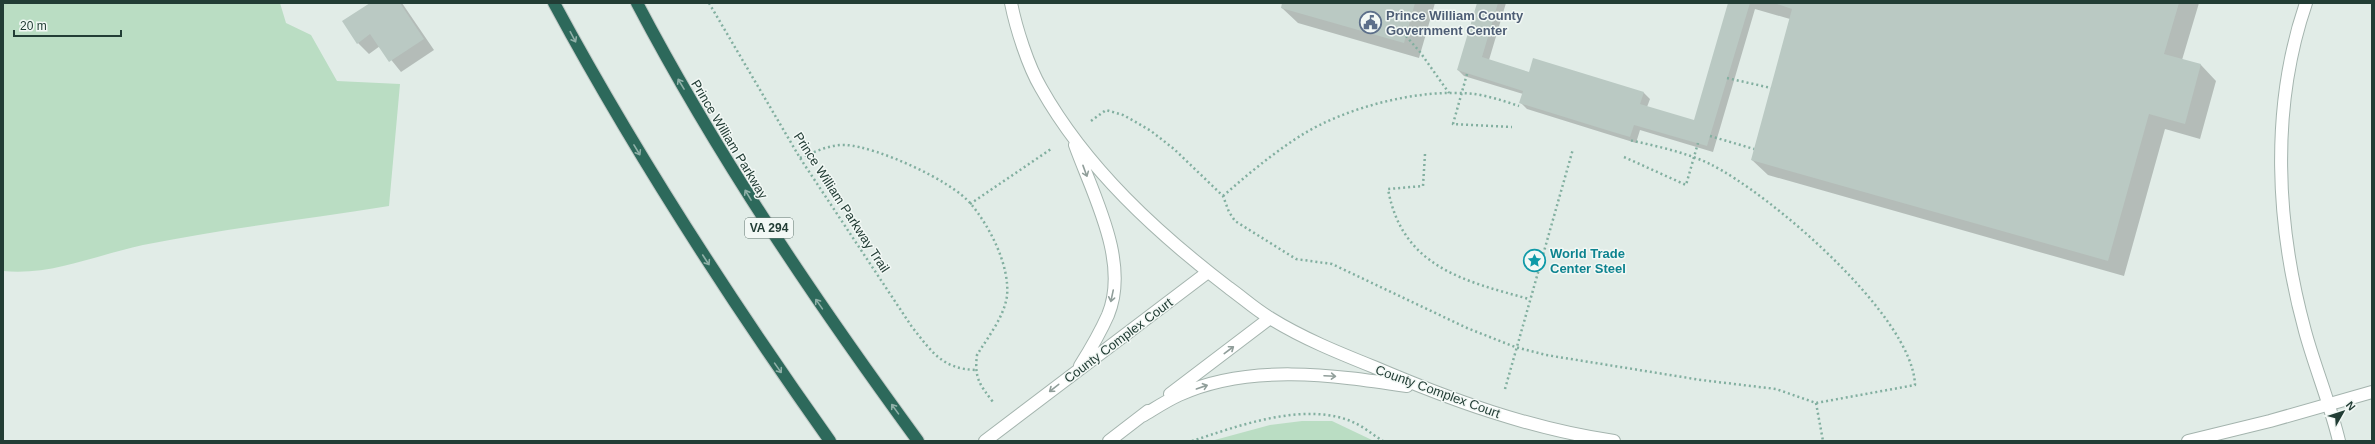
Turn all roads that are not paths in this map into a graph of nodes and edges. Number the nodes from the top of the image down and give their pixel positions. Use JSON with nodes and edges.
{"nodes":[{"id":1,"x":554,"y":3,"type":"edge"},
{"id":2,"x":637,"y":3,"type":"edge"},
{"id":3,"x":1010,"y":3,"type":"edge"},
{"id":4,"x":2306,"y":3,"type":"edge"},
{"id":5,"x":1071,"y":135,"type":"junction"},
{"id":6,"x":1208,"y":272,"type":"junction"},
{"id":7,"x":1270,"y":318,"type":"junction"},
{"id":8,"x":1078,"y":370,"type":"junction"},
{"id":9,"x":1426,"y":389,"type":"junction"},
{"id":10,"x":2372,"y":392,"type":"edge"},
{"id":11,"x":2330,"y":406,"type":"junction"},
{"id":12,"x":1142,"y":416,"type":"junction"},
{"id":13,"x":830,"y":441,"type":"edge"},
{"id":14,"x":918,"y":441,"type":"edge"},
{"id":15,"x":985,"y":441,"type":"edge"},
{"id":16,"x":1109,"y":441,"type":"edge"},
{"id":17,"x":1614,"y":441,"type":"edge"},
{"id":18,"x":2188,"y":441,"type":"edge"},
{"id":19,"x":2339,"y":441,"type":"edge"}],
"edges":[{"from":1,"to":13,"type":"highway","one_way":true},
{"from":14,"to":2,"type":"highway","name":"Prince William Parkway","number":"VA 294","one_way":true},
{"from":3,"to":5,"type":"street"},
{"from":4,"to":11,"type":"street"},
{"from":5,"to":6,"type":"street"},
{"from":5,"to":8,"type":"street","one_way":true},
{"from":6,"to":7,"type":"street","name":"County Complex Court"},
{"from":6,"to":8,"type":"street","name":"County Complex Court"},
{"from":7,"to":9,"type":"street","name":"County Complex Court"},
{"from":12,"to":7,"type":"street","one_way":true},
{"from":8,"to":15,"type":"street","name":"County Complex Court","one_way":true},
{"from":12,"to":9,"type":"street","one_way":true},
{"from":9,"to":17,"type":"street","name":"County Complex Court"},
{"from":10,"to":11,"type":"street"},
{"from":11,"to":18,"type":"street"},
{"from":11,"to":19,"type":"street"},
{"from":12,"to":16,"type":"street"}]}
